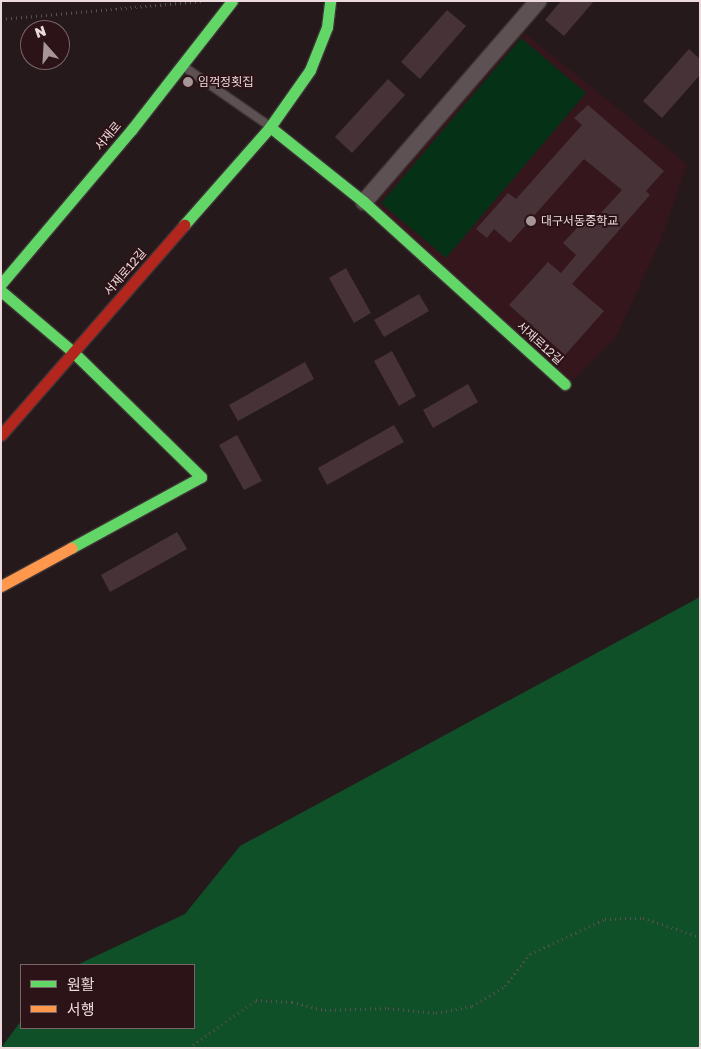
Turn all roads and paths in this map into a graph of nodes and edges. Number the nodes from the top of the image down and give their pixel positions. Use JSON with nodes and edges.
{"nodes":[{"id":1,"x":202,"y":1,"type":"edge"},
{"id":2,"x":232,"y":1,"type":"edge"},
{"id":3,"x":330,"y":1,"type":"edge"},
{"id":4,"x":538,"y":1,"type":"edge"},
{"id":5,"x":1,"y":19,"type":"edge"},
{"id":6,"x":183,"y":66,"type":"junction"},
{"id":7,"x":270,"y":127,"type":"junction"},
{"id":8,"x":364,"y":202,"type":"junction"},
{"id":9,"x":1,"y":284,"type":"edge"},
{"id":10,"x":1,"y":291,"type":"edge"},
{"id":11,"x":73,"y":352,"type":"junction"},
{"id":12,"x":565,"y":384,"type":"dead end"},
{"id":13,"x":1,"y":435,"type":"edge"},
{"id":14,"x":1,"y":586,"type":"edge"},
{"id":15,"x":700,"y":938,"type":"edge"},
{"id":16,"x":189,"y":1048,"type":"edge"}],
"edges":[{"from":1,"to":5,"type":"path"},
{"from":2,"to":6,"type":"street","name":"서재로"},
{"from":3,"to":7,"type":"street","name":"서재로12길"},
{"from":4,"to":8,"type":"street"},
{"from":6,"to":7,"type":"lane"},
{"from":6,"to":9,"type":"street","name":"서재로"},
{"from":7,"to":8,"type":"street","name":"서재로12길"},
{"from":7,"to":11,"type":"street","name":"서재로12길"},
{"from":8,"to":12,"type":"street","name":"서재로12길"},
{"from":10,"to":11,"type":"street"},
{"from":11,"to":13,"type":"street","name":"서재로12길"},
{"from":11,"to":14,"type":"street"},
{"from":15,"to":16,"type":"path"}]}
